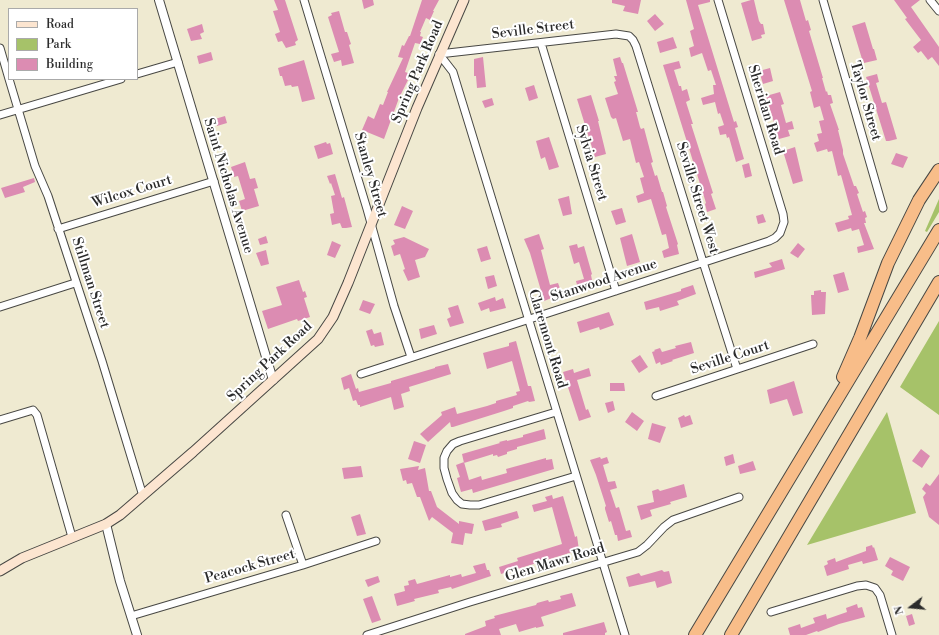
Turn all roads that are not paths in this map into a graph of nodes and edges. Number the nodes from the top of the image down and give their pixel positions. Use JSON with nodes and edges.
{"nodes":[{"id":1,"x":159,"y":0,"type":"edge"},
{"id":2,"x":304,"y":0,"type":"edge"},
{"id":3,"x":464,"y":0,"type":"edge"},
{"id":4,"x":718,"y":0,"type":"edge"},
{"id":5,"x":823,"y":0,"type":"edge"},
{"id":6,"x":930,"y":0,"type":"edge"},
{"id":7,"x":939,"y":11,"type":"edge"},
{"id":8,"x":629,"y":36,"type":"joint"},
{"id":9,"x":541,"y":43,"type":"junction"},
{"id":10,"x":0,"y":48,"type":"edge"},
{"id":11,"x":439,"y":54,"type":"junction"},
{"id":12,"x":178,"y":62,"type":"junction"},
{"id":13,"x":138,"y":74,"type":"edge"},
{"id":14,"x":8,"y":76,"type":"edge"},
{"id":15,"x":9,"y":80,"type":"edge"},
{"id":16,"x":118,"y":80,"type":"edge"},
{"id":17,"x":18,"y":110,"type":"junction"},
{"id":18,"x":0,"y":115,"type":"edge"},
{"id":19,"x":939,"y":170,"type":"edge"},
{"id":20,"x":214,"y":181,"type":"junction"},
{"id":21,"x":883,"y":208,"type":"dead end"},
{"id":22,"x":371,"y":225,"type":"junction"},
{"id":23,"x":58,"y":229,"type":"junction"},
{"id":24,"x":783,"y":229,"type":"joint"},
{"id":25,"x":939,"y":230,"type":"edge"},
{"id":26,"x":703,"y":262,"type":"junction"},
{"id":27,"x":939,"y":282,"type":"edge"},
{"id":28,"x":75,"y":283,"type":"junction"},
{"id":29,"x":616,"y":291,"type":"junction"},
{"id":30,"x":0,"y":307,"type":"edge"},
{"id":31,"x":528,"y":319,"type":"junction"},
{"id":32,"x":813,"y":344,"type":"dead end"},
{"id":33,"x":411,"y":357,"type":"junction"},
{"id":34,"x":737,"y":369,"type":"junction"},
{"id":35,"x":361,"y":374,"type":"dead end"},
{"id":36,"x":273,"y":380,"type":"junction"},
{"id":37,"x":656,"y":396,"type":"dead end"},
{"id":38,"x":556,"y":412,"type":"junction"},
{"id":39,"x":826,"y":418,"type":"junction"},
{"id":40,"x":0,"y":420,"type":"edge"},
{"id":41,"x":576,"y":476,"type":"junction"},
{"id":42,"x":143,"y":496,"type":"junction"},
{"id":43,"x":739,"y":497,"type":"dead end"},
{"id":44,"x":286,"y":515,"type":"dead end"},
{"id":45,"x":106,"y":524,"type":"junction"},
{"id":46,"x":72,"y":537,"type":"junction"},
{"id":47,"x":376,"y":541,"type":"dead end"},
{"id":48,"x":603,"y":562,"type":"junction"},
{"id":49,"x":303,"y":565,"type":"junction"},
{"id":50,"x":0,"y":571,"type":"edge"},
{"id":51,"x":771,"y":612,"type":"dead end"},
{"id":52,"x":131,"y":616,"type":"junction"},
{"id":53,"x":137,"y":635,"type":"edge"},
{"id":54,"x":367,"y":635,"type":"edge"},
{"id":55,"x":624,"y":635,"type":"edge"},
{"id":56,"x":695,"y":635,"type":"edge"},
{"id":57,"x":731,"y":635,"type":"edge"},
{"id":58,"x":892,"y":635,"type":"edge"}],
"edges":[{"from":1,"to":12,"type":"street","name":"Saint Nicholas Avenue"},
{"from":2,"to":22,"type":"street","name":"Stanley Street"},
{"from":3,"to":11,"type":"main road","name":"Spring Park Road"},
{"from":4,"to":24,"type":"street","name":"Sheridan Road"},
{"from":5,"to":21,"type":"street","name":"Taylor Street"},
{"from":6,"to":7,"type":"street"},
{"from":8,"to":9,"type":"street","name":"Seville Street"},
{"from":8,"to":26,"type":"street","name":"Seville Street West"},
{"from":9,"to":11,"type":"street","name":"Seville Street"},
{"from":9,"to":29,"type":"street","name":"Sylvia Street"},
{"from":10,"to":14,"type":"street","name":"Stillman Street"},
{"from":11,"to":22,"type":"main road","name":"Spring Park Road"},
{"from":11,"to":31,"type":"street","name":"Claremont Road"},
{"from":12,"to":13,"type":"street"},
{"from":12,"to":20,"type":"street","name":"Saint Nicholas Avenue"},
{"from":15,"to":17,"type":"street","name":"Stillman Street"},
{"from":16,"to":17,"type":"street"},
{"from":17,"to":18,"type":"street"},
{"from":17,"to":23,"type":"street","name":"Stillman Street"},
{"from":19,"to":39,"type":"highway"},
{"from":20,"to":23,"type":"street","name":"Wilcox Court"},
{"from":20,"to":36,"type":"street","name":"Saint Nicholas Avenue"},
{"from":22,"to":33,"type":"street","name":"Stanley Street"},
{"from":22,"to":36,"type":"main road","name":"Spring Park Road"},
{"from":23,"to":28,"type":"street","name":"Stillman Street"},
{"from":24,"to":26,"type":"street","name":"Stanwood Avenue"},
{"from":25,"to":39,"type":"highway"},
{"from":26,"to":29,"type":"street","name":"Stanwood Avenue"},
{"from":26,"to":34,"type":"street","name":"Seville Street West"},
{"from":27,"to":57,"type":"highway"},
{"from":28,"to":30,"type":"street"},
{"from":28,"to":42,"type":"street","name":"Stillman Street"},
{"from":29,"to":31,"type":"street","name":"Stanwood Avenue"},
{"from":31,"to":33,"type":"street","name":"Stanwood Avenue"},
{"from":31,"to":38,"type":"street","name":"Claremont Road"},
{"from":32,"to":34,"type":"street","name":"Seville Court"},
{"from":33,"to":35,"type":"street","name":"Stanwood Avenue"},
{"from":34,"to":37,"type":"street","name":"Seville Court"},
{"from":36,"to":42,"type":"main road","name":"Spring Park Road"},
{"from":38,"to":41,"type":"street","name":"Claremont Road"},
{"from":38,"to":41,"type":"street"},
{"from":39,"to":56,"type":"highway"},
{"from":40,"to":46,"type":"street"},
{"from":41,"to":48,"type":"street","name":"Claremont Road"},
{"from":42,"to":45,"type":"main road","name":"Spring Park Road"},
{"from":43,"to":48,"type":"street","name":"Glen Mawr Road"},
{"from":44,"to":49,"type":"street"},
{"from":45,"to":46,"type":"main road","name":"Spring Park Road"},
{"from":45,"to":52,"type":"street"},
{"from":46,"to":50,"type":"main road","name":"Spring Park Road"},
{"from":47,"to":49,"type":"street","name":"Peacock Street"},
{"from":48,"to":54,"type":"street","name":"Glen Mawr Road"},
{"from":48,"to":55,"type":"street","name":"Claremont Road"},
{"from":49,"to":52,"type":"street","name":"Peacock Street"},
{"from":51,"to":58,"type":"street"},
{"from":52,"to":53,"type":"street"}]}
